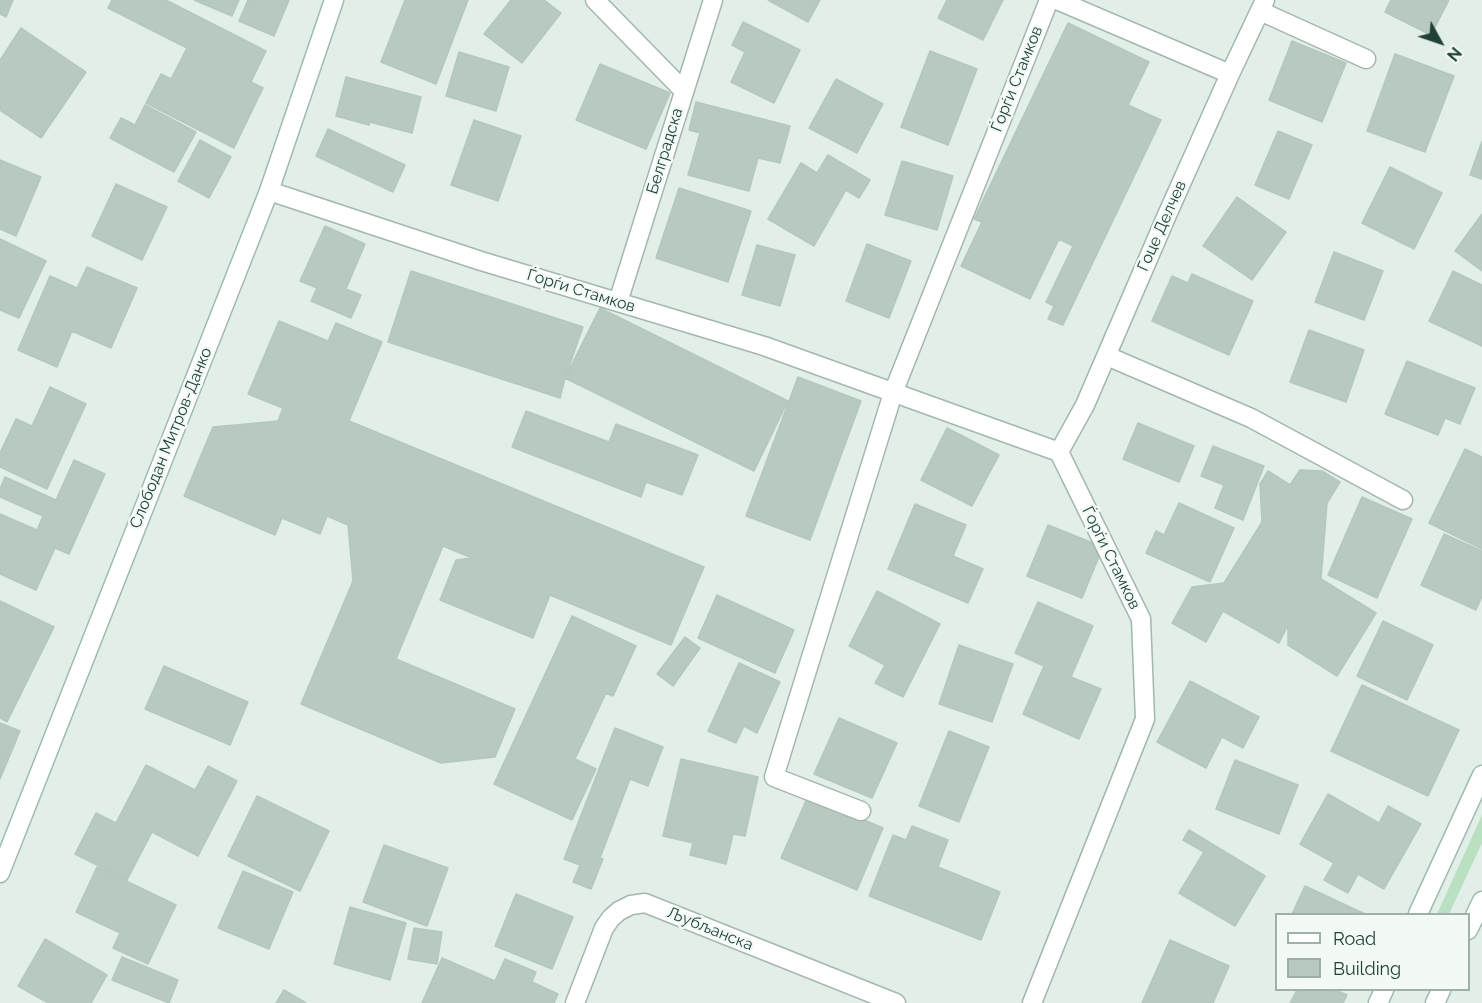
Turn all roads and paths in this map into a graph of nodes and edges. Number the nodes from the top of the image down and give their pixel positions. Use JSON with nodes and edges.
{"nodes":[{"id":1,"x":334,"y":0,"type":"edge"},
{"id":2,"x":595,"y":0,"type":"edge"},
{"id":3,"x":713,"y":0,"type":"edge"},
{"id":4,"x":1049,"y":0,"type":"edge"},
{"id":5,"x":1057,"y":0,"type":"edge"},
{"id":6,"x":1262,"y":6,"type":"edge"},
{"id":7,"x":1366,"y":59,"type":"dead end"},
{"id":8,"x":1230,"y":74,"type":"junction"},
{"id":9,"x":684,"y":91,"type":"junction"},
{"id":10,"x":268,"y":191,"type":"junction"},
{"id":11,"x":618,"y":302,"type":"junction"},
{"id":12,"x":1107,"y":356,"type":"junction"},
{"id":13,"x":893,"y":393,"type":"junction"},
{"id":14,"x":1059,"y":452,"type":"junction"},
{"id":15,"x":1403,"y":500,"type":"dead end"},
{"id":16,"x":1482,"y":775,"type":"edge"},
{"id":17,"x":861,"y":811,"type":"dead end"},
{"id":18,"x":0,"y":873,"type":"edge"},
{"id":19,"x":1482,"y":902,"type":"edge"},
{"id":20,"x":1419,"y":913,"type":"edge"},
{"id":21,"x":1470,"y":926,"type":"edge"},
{"id":22,"x":575,"y":1003,"type":"edge"},
{"id":23,"x":896,"y":1003,"type":"edge"},
{"id":24,"x":1032,"y":1003,"type":"edge"}],
"edges":[{"from":1,"to":10,"type":"street","name":"Слободан Митров-Данко"},
{"from":2,"to":9,"type":"street"},
{"from":3,"to":9,"type":"street","name":"Белградска"},
{"from":4,"to":13,"type":"street","name":"Ѓорѓи Стамков"},
{"from":5,"to":8,"type":"street"},
{"from":6,"to":7,"type":"street"},
{"from":6,"to":8,"type":"street","name":"Гоце Делчев"},
{"from":8,"to":12,"type":"street","name":"Гоце Делчев"},
{"from":9,"to":11,"type":"street","name":"Белградска"},
{"from":10,"to":11,"type":"street","name":"Ѓорѓи Стамков"},
{"from":10,"to":18,"type":"street","name":"Слободан Митров-Данко"},
{"from":11,"to":13,"type":"street","name":"Ѓорѓи Стамков"},
{"from":12,"to":14,"type":"street","name":"Гоце Делчев"},
{"from":12,"to":15,"type":"street"},
{"from":13,"to":14,"type":"street","name":"Ѓорѓи Стамков"},
{"from":13,"to":17,"type":"street","name":"Ѓорѓи Стамков"},
{"from":14,"to":24,"type":"street","name":"Ѓорѓи Стамков"},
{"from":16,"to":20,"type":"street"},
{"from":19,"to":21,"type":"street"},
{"from":22,"to":23,"type":"street","name":"Љубљанска"}]}
